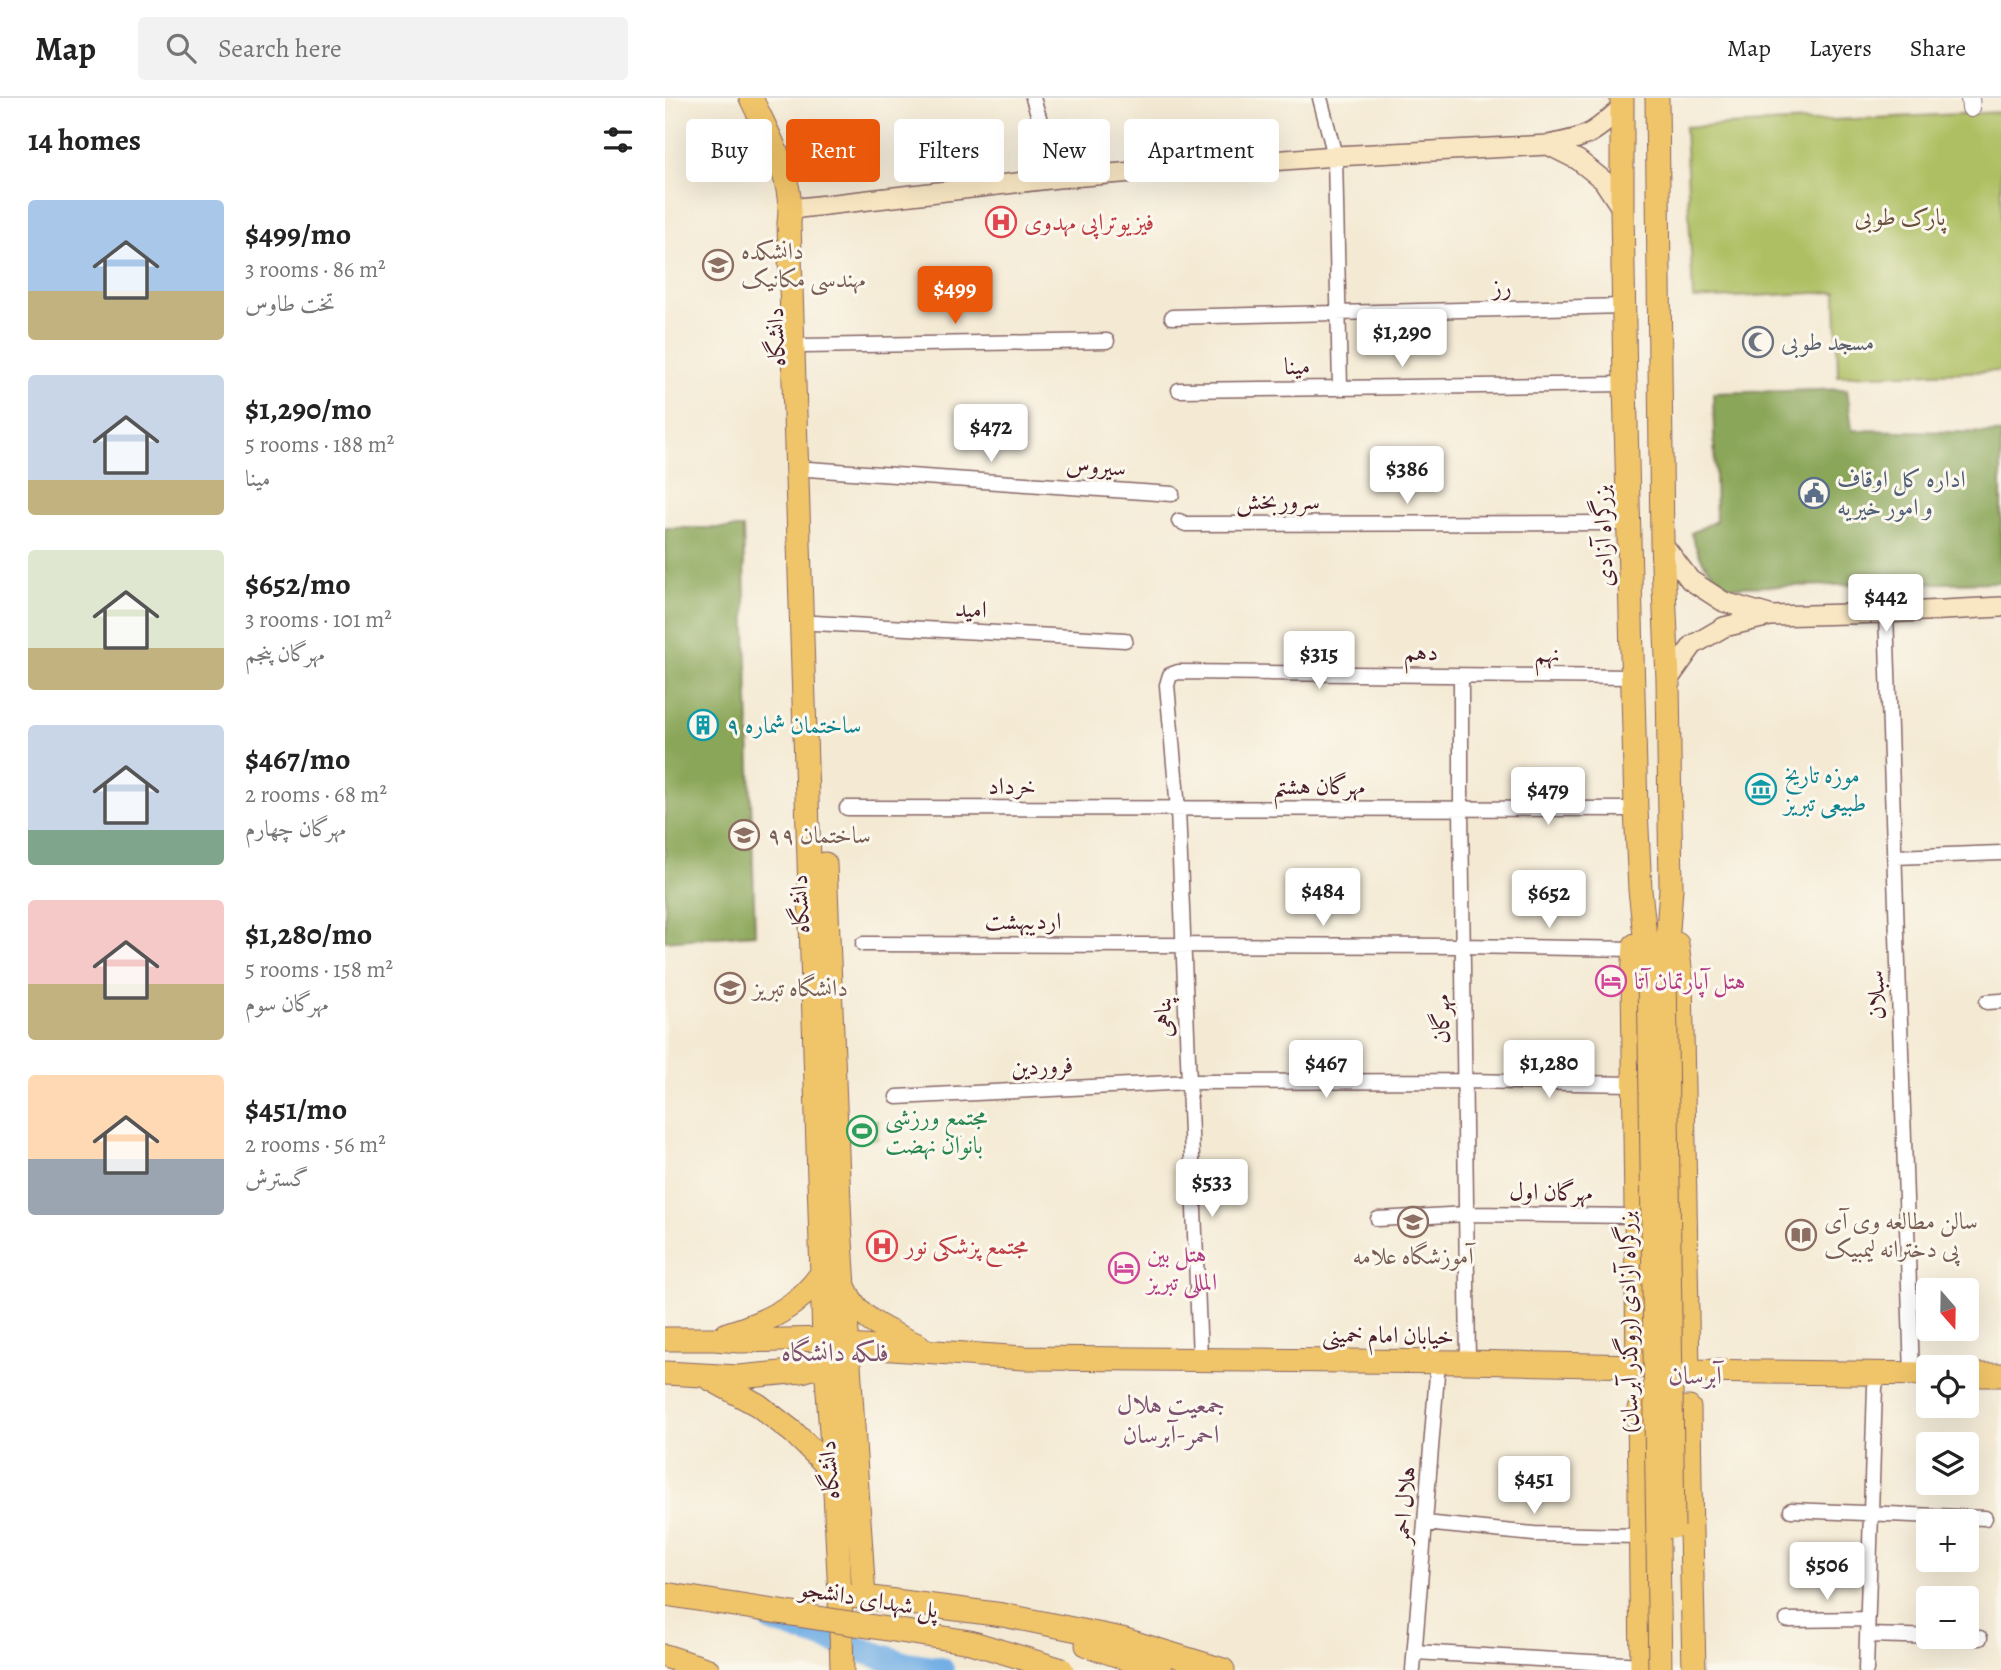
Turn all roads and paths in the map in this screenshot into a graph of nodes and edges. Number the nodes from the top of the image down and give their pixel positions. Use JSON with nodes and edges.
{"nodes":[{"id":1,"x":751,"y":98,"type":"edge"},
{"id":2,"x":1033,"y":98,"type":"edge"},
{"id":3,"x":1320,"y":98,"type":"edge"},
{"id":4,"x":1657,"y":98,"type":"edge"},
{"id":5,"x":1622,"y":103,"type":"edge"},
{"id":6,"x":1040,"y":119,"type":"edge"},
{"id":7,"x":1548,"y":145,"type":"junction"},
{"id":8,"x":1622,"y":154,"type":"junction"},
{"id":9,"x":1657,"y":154,"type":"junction"},
{"id":10,"x":1335,"y":156,"type":"junction"},
{"id":11,"x":1110,"y":174,"type":"edge"},
{"id":12,"x":1024,"y":182,"type":"edge"},
{"id":13,"x":1623,"y":184,"type":"junction"},
{"id":14,"x":1657,"y":185,"type":"junction"},
{"id":15,"x":791,"y":209,"type":"junction"},
{"id":16,"x":1622,"y":209,"type":"junction"},
{"id":17,"x":1624,"y":306,"type":"junction"},
{"id":18,"x":1339,"y":313,"type":"junction"},
{"id":19,"x":1172,"y":317,"type":"dead end"},
{"id":20,"x":1107,"y":341,"type":"dead end"},
{"id":21,"x":803,"y":346,"type":"junction"},
{"id":22,"x":1625,"y":384,"type":"junction"},
{"id":23,"x":1340,"y":388,"type":"junction"},
{"id":24,"x":1179,"y":390,"type":"dead end"},
{"id":25,"x":808,"y":469,"type":"junction"},
{"id":26,"x":1172,"y":494,"type":"dead end"},
{"id":27,"x":1179,"y":521,"type":"dead end"},
{"id":28,"x":1629,"y":523,"type":"junction"},
{"id":29,"x":1662,"y":543,"type":"junction"},
{"id":30,"x":2001,"y":607,"type":"edge"},
{"id":31,"x":1886,"y":613,"type":"junction"},
{"id":32,"x":1770,"y":616,"type":"junction"},
{"id":33,"x":814,"y":623,"type":"junction"},
{"id":34,"x":1125,"y":640,"type":"dead end"},
{"id":35,"x":1170,"y":675,"type":"joint"},
{"id":36,"x":1461,"y":676,"type":"junction"},
{"id":37,"x":1633,"y":677,"type":"junction"},
{"id":38,"x":1668,"y":680,"type":"junction"},
{"id":39,"x":847,"y":808,"type":"dead end"},
{"id":40,"x":1178,"y":809,"type":"junction"},
{"id":41,"x":1461,"y":809,"type":"junction"},
{"id":42,"x":1636,"y":809,"type":"junction"},
{"id":43,"x":2001,"y":853,"type":"edge"},
{"id":44,"x":1895,"y":857,"type":"junction"},
{"id":45,"x":1671,"y":888,"type":"junction"},
{"id":46,"x":1640,"y":890,"type":"junction"},
{"id":47,"x":863,"y":944,"type":"dead end"},
{"id":48,"x":1183,"y":944,"type":"junction"},
{"id":49,"x":1463,"y":946,"type":"junction"},
{"id":50,"x":1635,"y":949,"type":"junction"},
{"id":51,"x":1657,"y":973,"type":"junction"},
{"id":52,"x":1464,"y":1081,"type":"junction"},
{"id":53,"x":1189,"y":1082,"type":"junction"},
{"id":54,"x":1634,"y":1084,"type":"junction"},
{"id":55,"x":897,"y":1097,"type":"dead end"},
{"id":56,"x":1685,"y":1190,"type":"junction"},
{"id":57,"x":1636,"y":1192,"type":"junction"},
{"id":58,"x":1466,"y":1214,"type":"junction"},
{"id":59,"x":1636,"y":1216,"type":"junction"},
{"id":60,"x":1378,"y":1219,"type":"dead end"},
{"id":61,"x":822,"y":1273,"type":"junction"},
{"id":62,"x":844,"y":1284,"type":"junction"},
{"id":63,"x":665,"y":1339,"type":"edge"},
{"id":64,"x":714,"y":1339,"type":"junction"},
{"id":65,"x":824,"y":1339,"type":"junction"},
{"id":66,"x":739,"y":1341,"type":"junction"},
{"id":67,"x":848,"y":1346,"type":"junction"},
{"id":68,"x":932,"y":1352,"type":"junction"},
{"id":69,"x":1919,"y":1355,"type":"edge"},
{"id":70,"x":1200,"y":1358,"type":"junction"},
{"id":71,"x":1438,"y":1362,"type":"junction"},
{"id":72,"x":1468,"y":1362,"type":"junction"},
{"id":73,"x":826,"y":1364,"type":"junction"},
{"id":74,"x":1638,"y":1366,"type":"junction"},
{"id":75,"x":1688,"y":1371,"type":"junction"},
{"id":76,"x":665,"y":1373,"type":"edge"},
{"id":77,"x":705,"y":1375,"type":"junction"},
{"id":78,"x":1916,"y":1375,"type":"edge"},
{"id":79,"x":1979,"y":1375,"type":"edge"},
{"id":80,"x":2001,"y":1375,"type":"edge"},
{"id":81,"x":739,"y":1377,"type":"junction"},
{"id":82,"x":1877,"y":1381,"type":"junction"},
{"id":83,"x":834,"y":1472,"type":"junction"},
{"id":84,"x":1640,"y":1480,"type":"junction"},
{"id":85,"x":1690,"y":1484,"type":"junction"},
{"id":86,"x":1791,"y":1510,"type":"dead end"},
{"id":87,"x":1871,"y":1513,"type":"junction"},
{"id":88,"x":1985,"y":1518,"type":"dead end"},
{"id":89,"x":1425,"y":1523,"type":"junction"},
{"id":90,"x":1640,"y":1536,"type":"junction"},
{"id":91,"x":665,"y":1594,"type":"edge"},
{"id":92,"x":840,"y":1596,"type":"junction"},
{"id":93,"x":864,"y":1597,"type":"junction"},
{"id":94,"x":1003,"y":1615,"type":"junction"},
{"id":95,"x":1867,"y":1619,"type":"junction"},
{"id":96,"x":1787,"y":1620,"type":"dead end"},
{"id":97,"x":1867,"y":1635,"type":"junction"},
{"id":98,"x":1980,"y":1638,"type":"dead end"},
{"id":99,"x":1415,"y":1652,"type":"junction"},
{"id":100,"x":665,"y":1657,"type":"edge"},
{"id":101,"x":1648,"y":1668,"type":"edge"},
{"id":102,"x":708,"y":1670,"type":"edge"},
{"id":103,"x":842,"y":1670,"type":"edge"},
{"id":104,"x":1062,"y":1670,"type":"edge"},
{"id":105,"x":1160,"y":1670,"type":"edge"},
{"id":106,"x":1223,"y":1670,"type":"edge"},
{"id":107,"x":1413,"y":1670,"type":"edge"},
{"id":108,"x":1675,"y":1670,"type":"edge"},
{"id":109,"x":1694,"y":1670,"type":"edge"},
{"id":110,"x":1866,"y":1670,"type":"edge"}],
"edges":[{"from":1,"to":15,"type":"main road","name":"دانشگاه"},
{"from":2,"to":6,"type":"street"},
{"from":3,"to":10,"type":"street"},
{"from":4,"to":9,"type":"main road"},
{"from":5,"to":7,"type":"main road"},
{"from":5,"to":8,"type":"main road","name":"بزرگراه آزادی"},
{"from":7,"to":10,"type":"main road"},
{"from":7,"to":16,"type":"main road"},
{"from":8,"to":9,"type":"main road"},
{"from":8,"to":13,"type":"main road","name":"بزرگراه آزادی"},
{"from":9,"to":14,"type":"main road"},
{"from":10,"to":11,"type":"main road"},
{"from":10,"to":18,"type":"street"},
{"from":12,"to":15,"type":"main road"},
{"from":13,"to":14,"type":"main road"},
{"from":13,"to":16,"type":"main road","name":"بزرگراه آزادی"},
{"from":14,"to":29,"type":"main road"},
{"from":15,"to":21,"type":"main road","name":"دانشگاه"},
{"from":15,"to":61,"type":"main road","name":"دانشگاه"},
{"from":16,"to":17,"type":"main road","name":"بزرگراه آزادی"},
{"from":17,"to":18,"type":"street","name":"رز"},
{"from":17,"to":22,"type":"main road","name":"بزرگراه آزادی"},
{"from":18,"to":19,"type":"street","name":"رز"},
{"from":18,"to":23,"type":"street"},
{"from":20,"to":21,"type":"street"},
{"from":21,"to":25,"type":"main road","name":"دانشگاه"},
{"from":22,"to":23,"type":"street","name":"مینا"},
{"from":22,"to":28,"type":"main road","name":"بزرگراه آزادی"},
{"from":23,"to":24,"type":"street","name":"مینا"},
{"from":25,"to":26,"type":"street","name":"سیروس"},
{"from":25,"to":33,"type":"main road","name":"دانشگاه"},
{"from":27,"to":28,"type":"street","name":"سروربخش"},
{"from":28,"to":37,"type":"main road","name":"بزرگراه آزادی"},
{"from":29,"to":32,"type":"main road"},
{"from":29,"to":38,"type":"main road"},
{"from":30,"to":31,"type":"main road"},
{"from":31,"to":32,"type":"main road"},
{"from":31,"to":44,"type":"street","name":"سبلان"},
{"from":32,"to":38,"type":"main road"},
{"from":33,"to":34,"type":"street","name":"امید"},
{"from":33,"to":62,"type":"main road","name":"دانشگاه"},
{"from":35,"to":36,"type":"street","name":"دهم"},
{"from":35,"to":40,"type":"street","name":"پناهی"},
{"from":36,"to":37,"type":"street","name":"نهم"},
{"from":36,"to":41,"type":"street","name":"مهرگان"},
{"from":37,"to":42,"type":"main road","name":"بزرگراه آزادی"},
{"from":38,"to":45,"type":"main road"},
{"from":39,"to":40,"type":"street","name":"خرداد"},
{"from":40,"to":41,"type":"street","name":"مهرگان هشتم"},
{"from":40,"to":48,"type":"street","name":"پناهی"},
{"from":41,"to":42,"type":"street","name":"مهرگان هشتم"},
{"from":41,"to":49,"type":"street","name":"مهرگان"},
{"from":42,"to":46,"type":"main road","name":"بزرگراه آزادی"},
{"from":43,"to":44,"type":"street"},
{"from":44,"to":69,"type":"street","name":"سبلان"},
{"from":45,"to":51,"type":"main road"},
{"from":45,"to":56,"type":"main road"},
{"from":46,"to":50,"type":"main road"},
{"from":46,"to":51,"type":"main road","name":"بزرگراه آزادی"},
{"from":47,"to":48,"type":"street","name":"اردیبهشت"},
{"from":48,"to":49,"type":"street","name":"اردیبهشت"},
{"from":48,"to":53,"type":"street","name":"پناهی"},
{"from":49,"to":50,"type":"street","name":"اردیبهشت"},
{"from":49,"to":52,"type":"street","name":"مهرگان"},
{"from":50,"to":54,"type":"main road"},
{"from":51,"to":101,"type":"main road","name":"بزرگراه آزادی (روگذر آبرسان)","bridge":true},
{"from":51,"to":108,"type":"main road","name":"بزرگراه آزادی (روگذر آبرسان)","bridge":true},
{"from":52,"to":53,"type":"street","name":"فروردین"},
{"from":52,"to":54,"type":"street","name":"فروردین"},
{"from":52,"to":58,"type":"street","name":"مهرگان"},
{"from":53,"to":55,"type":"street","name":"فروردین"},
{"from":53,"to":70,"type":"street","name":"پناهی"},
{"from":54,"to":57,"type":"main road"},
{"from":56,"to":57,"type":"main road"},
{"from":56,"to":75,"type":"main road"},
{"from":57,"to":59,"type":"main road"},
{"from":58,"to":59,"type":"street","name":"مهرگان اول"},
{"from":58,"to":60,"type":"street","name":"مهرگان اول"},
{"from":58,"to":72,"type":"street","name":"مهرگان"},
{"from":59,"to":74,"type":"main road"},
{"from":61,"to":64,"type":"main road"},
{"from":61,"to":65,"type":"main road","name":"دانشگاه"},
{"from":62,"to":67,"type":"main road","name":"دانشگاه"},
{"from":62,"to":68,"type":"main road"},
{"from":63,"to":64,"type":"main road"},
{"from":64,"to":66,"type":"main road","name":"خیابان امام خمینی"},
{"from":65,"to":66,"type":"main road","name":"خیابان امام خمینی"},
{"from":65,"to":67,"type":"main road","name":"خیابان امام خمینی"},
{"from":65,"to":73,"type":"main road","name":"دانشگاه"},
{"from":66,"to":81,"type":"main road"},
{"from":67,"to":68,"type":"main road","name":"خیابان امام خمینی"},
{"from":67,"to":73,"type":"main road"},
{"from":67,"to":93,"type":"main road","name":"دانشگاه"},
{"from":68,"to":70,"type":"main road","name":"خیابان امام خمینی"},
{"from":70,"to":71,"type":"main road","name":"خیابان امام خمینی"},
{"from":71,"to":72,"type":"main road","name":"خیابان امام خمینی"},
{"from":71,"to":89,"type":"street","name":"هلال احمر"},
{"from":72,"to":74,"type":"main road","name":"خیابان امام خمینی"},
{"from":73,"to":81,"type":"main road"},
{"from":73,"to":83,"type":"main road","name":"دانشگاه"},
{"from":74,"to":75,"type":"main road","name":"خیابان امام خمینی"},
{"from":75,"to":82,"type":"main road","name":"خیابان امام خمینی"},
{"from":76,"to":77,"type":"main road"},
{"from":77,"to":81,"type":"main road"},
{"from":77,"to":83,"type":"main road"},
{"from":78,"to":82,"type":"main road","name":"خیابان امام خمینی"},
{"from":79,"to":80,"type":"main road"},
{"from":82,"to":87,"type":"street"},
{"from":83,"to":92,"type":"main road","name":"دانشگاه"},
{"from":84,"to":85,"type":"main road"},
{"from":84,"to":85,"type":"main road"},
{"from":84,"to":90,"type":"main road"},
{"from":85,"to":109,"type":"main road"},
{"from":86,"to":87,"type":"street"},
{"from":87,"to":88,"type":"street"},
{"from":87,"to":95,"type":"street"},
{"from":89,"to":90,"type":"street"},
{"from":89,"to":99,"type":"street","name":"هلال احمر"},
{"from":90,"to":101,"type":"main road"},
{"from":91,"to":104,"type":"main road","name":"پل شهدای دانشجو","bridge":true},
{"from":92,"to":93,"type":"main road"},
{"from":92,"to":103,"type":"main road","name":"دانشگاه"},
{"from":93,"to":94,"type":"main road"},
{"from":94,"to":105,"type":"main road"},
{"from":94,"to":106,"type":"main road"},
{"from":95,"to":96,"type":"street"},
{"from":95,"to":97,"type":"street"},
{"from":97,"to":98,"type":"street"},
{"from":97,"to":110,"type":"street"},
{"from":99,"to":101,"type":"street"},
{"from":99,"to":107,"type":"street","name":"هلال احمر"},
{"from":100,"to":102,"type":"main road"}]}
